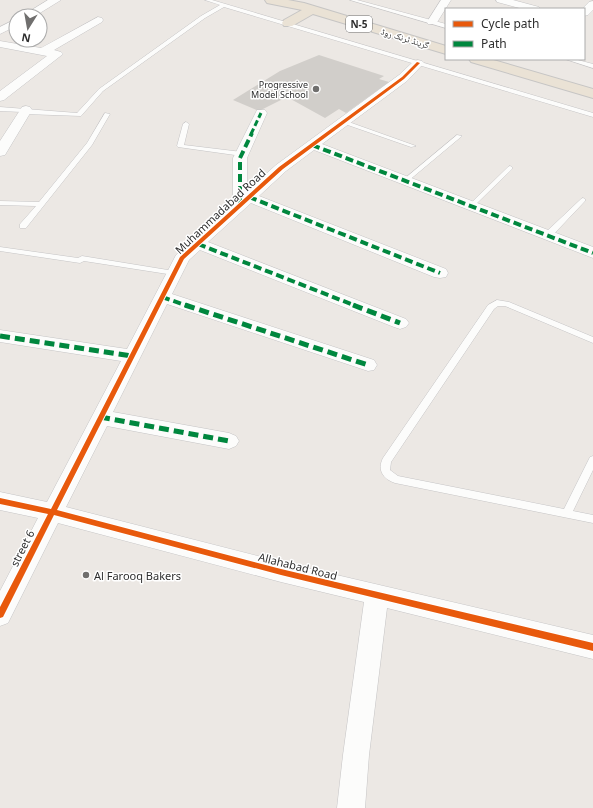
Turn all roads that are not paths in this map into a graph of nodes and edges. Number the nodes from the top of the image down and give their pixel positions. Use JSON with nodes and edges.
{"nodes":[{"id":1,"x":56,"y":0,"type":"edge"},
{"id":2,"x":207,"y":0,"type":"edge"},
{"id":3,"x":271,"y":0,"type":"edge"},
{"id":4,"x":279,"y":0,"type":"edge"},
{"id":5,"x":352,"y":0,"type":"edge"},
{"id":6,"x":446,"y":0,"type":"edge"},
{"id":7,"x":502,"y":0,"type":"edge"},
{"id":8,"x":311,"y":3,"type":"edge"},
{"id":9,"x":593,"y":4,"type":"edge"},
{"id":10,"x":224,"y":5,"type":"junction"},
{"id":11,"x":42,"y":8,"type":"edge"},
{"id":12,"x":531,"y":8,"type":"edge"},
{"id":13,"x":585,"y":12,"type":"edge"},
{"id":14,"x":98,"y":20,"type":"dead end"},
{"id":15,"x":432,"y":22,"type":"junction"},
{"id":16,"x":288,"y":23,"type":"junction"},
{"id":17,"x":445,"y":26,"type":"edge"},
{"id":18,"x":445,"y":37,"type":"edge"},
{"id":19,"x":1,"y":45,"type":"edge"},
{"id":20,"x":445,"y":50,"type":"edge"},
{"id":21,"x":42,"y":52,"type":"junction"},
{"id":22,"x":479,"y":60,"type":"edge"},
{"id":23,"x":418,"y":63,"type":"junction"},
{"id":24,"x":566,"y":65,"type":"edge"},
{"id":25,"x":593,"y":66,"type":"edge"},
{"id":26,"x":593,"y":79,"type":"edge"},
{"id":27,"x":593,"y":94,"type":"edge"},
{"id":28,"x":0,"y":96,"type":"edge"},
{"id":29,"x":0,"y":109,"type":"edge"},
{"id":30,"x":25,"y":111,"type":"junction"},
{"id":31,"x":261,"y":113,"type":"dead end"},
{"id":32,"x":107,"y":114,"type":"dead end"},
{"id":33,"x":593,"y":115,"type":"edge"},
{"id":34,"x":344,"y":122,"type":"junction"},
{"id":35,"x":186,"y":124,"type":"dead end"},
{"id":36,"x":459,"y":136,"type":"dead end"},
{"id":37,"x":312,"y":145,"type":"junction"},
{"id":38,"x":413,"y":146,"type":"dead end"},
{"id":39,"x":0,"y":152,"type":"edge"},
{"id":40,"x":242,"y":154,"type":"junction"},
{"id":41,"x":510,"y":168,"type":"dead end"},
{"id":42,"x":405,"y":181,"type":"junction"},
{"id":43,"x":583,"y":200,"type":"dead end"},
{"id":44,"x":244,"y":201,"type":"junction"},
{"id":45,"x":0,"y":203,"type":"edge"},
{"id":46,"x":40,"y":204,"type":"junction"},
{"id":47,"x":471,"y":206,"type":"junction"},
{"id":48,"x":22,"y":226,"type":"dead end"},
{"id":49,"x":548,"y":235,"type":"junction"},
{"id":50,"x":198,"y":244,"type":"junction"},
{"id":51,"x":0,"y":249,"type":"edge"},
{"id":52,"x":593,"y":253,"type":"edge"},
{"id":53,"x":174,"y":273,"type":"junction"},
{"id":54,"x":440,"y":273,"type":"dead end"},
{"id":55,"x":162,"y":297,"type":"junction"},
{"id":56,"x":400,"y":323,"type":"dead end"},
{"id":57,"x":0,"y":336,"type":"edge"},
{"id":58,"x":593,"y":340,"type":"edge"},
{"id":59,"x":132,"y":356,"type":"junction"},
{"id":60,"x":368,"y":366,"type":"dead end"},
{"id":61,"x":100,"y":417,"type":"junction"},
{"id":62,"x":230,"y":440,"type":"dead end"},
{"id":63,"x":593,"y":460,"type":"edge"},
{"id":64,"x":0,"y":501,"type":"edge"},
{"id":65,"x":52,"y":512,"type":"junction"},
{"id":66,"x":567,"y":513,"type":"junction"},
{"id":67,"x":593,"y":519,"type":"edge"},
{"id":68,"x":376,"y":596,"type":"junction"},
{"id":69,"x":0,"y":615,"type":"edge"},
{"id":70,"x":593,"y":647,"type":"edge"},
{"id":71,"x":351,"y":808,"type":"edge"}],
"edges":[{"from":1,"to":11,"type":"street"},
{"from":2,"to":10,"type":"lane"},
{"from":3,"to":8,"type":"highway","name":"گرینڈ ٹرنک روڈ","number":"N-5"},
{"from":4,"to":8,"type":"highway"},
{"from":5,"to":15,"type":"lane"},
{"from":6,"to":15,"type":"street"},
{"from":7,"to":12,"type":"street"},
{"from":8,"to":16,"type":"highway"},
{"from":8,"to":18,"type":"highway","name":"گرینڈ ٹرنک روڈ","number":"N-5"},
{"from":8,"to":20,"type":"highway","name":"گرینڈ ٹرنک روڈ","number":"N-5"},
{"from":9,"to":13,"type":"street"},
{"from":10,"to":16,"type":"lane"},
{"from":10,"to":30,"type":"lane"},
{"from":14,"to":21,"type":"street"},
{"from":15,"to":17,"type":"lane"},
{"from":16,"to":23,"type":"lane"},
{"from":19,"to":21,"type":"street"},
{"from":21,"to":28,"type":"street"},
{"from":22,"to":27,"type":"highway"},
{"from":23,"to":33,"type":"lane"},
{"from":23,"to":34,"type":"street","name":"Muhammadabad Road"},
{"from":24,"to":25,"type":"lane"},
{"from":24,"to":26,"type":"highway"},
{"from":29,"to":30,"type":"lane"},
{"from":30,"to":39,"type":"street"},
{"from":31,"to":40,"type":"street"},
{"from":32,"to":46,"type":"lane"},
{"from":34,"to":37,"type":"street","name":"Muhammadabad Road"},
{"from":34,"to":38,"type":"lane"},
{"from":35,"to":40,"type":"lane"},
{"from":36,"to":42,"type":"lane"},
{"from":37,"to":42,"type":"street"},
{"from":37,"to":44,"type":"street","name":"Muhammadabad Road"},
{"from":40,"to":44,"type":"street"},
{"from":41,"to":47,"type":"lane"},
{"from":42,"to":47,"type":"street"},
{"from":43,"to":49,"type":"lane"},
{"from":44,"to":50,"type":"street","name":"Muhammadabad Road"},
{"from":44,"to":54,"type":"street"},
{"from":45,"to":46,"type":"lane"},
{"from":46,"to":48,"type":"lane"},
{"from":47,"to":49,"type":"street"},
{"from":49,"to":52,"type":"street"},
{"from":50,"to":53,"type":"street","name":"Muhammadabad Road"},
{"from":50,"to":56,"type":"street"},
{"from":51,"to":53,"type":"lane"},
{"from":53,"to":55,"type":"street","name":"Muhammadabad Road"},
{"from":55,"to":59,"type":"street","name":"Muhammadabad Road"},
{"from":55,"to":60,"type":"street"},
{"from":57,"to":59,"type":"street"},
{"from":58,"to":66,"type":"lane"},
{"from":59,"to":61,"type":"street","name":"Muhammadabad Road"},
{"from":61,"to":62,"type":"street"},
{"from":61,"to":65,"type":"street","name":"Muhammadabad Road"},
{"from":63,"to":66,"type":"lane"},
{"from":64,"to":65,"type":"street","name":"Allahabad Road"},
{"from":65,"to":68,"type":"street","name":"Allahabad Road"},
{"from":65,"to":69,"type":"street","name":"street 6"},
{"from":66,"to":67,"type":"lane"},
{"from":68,"to":70,"type":"street","name":"Allahabad Road"},
{"from":68,"to":71,"type":"street"}]}
